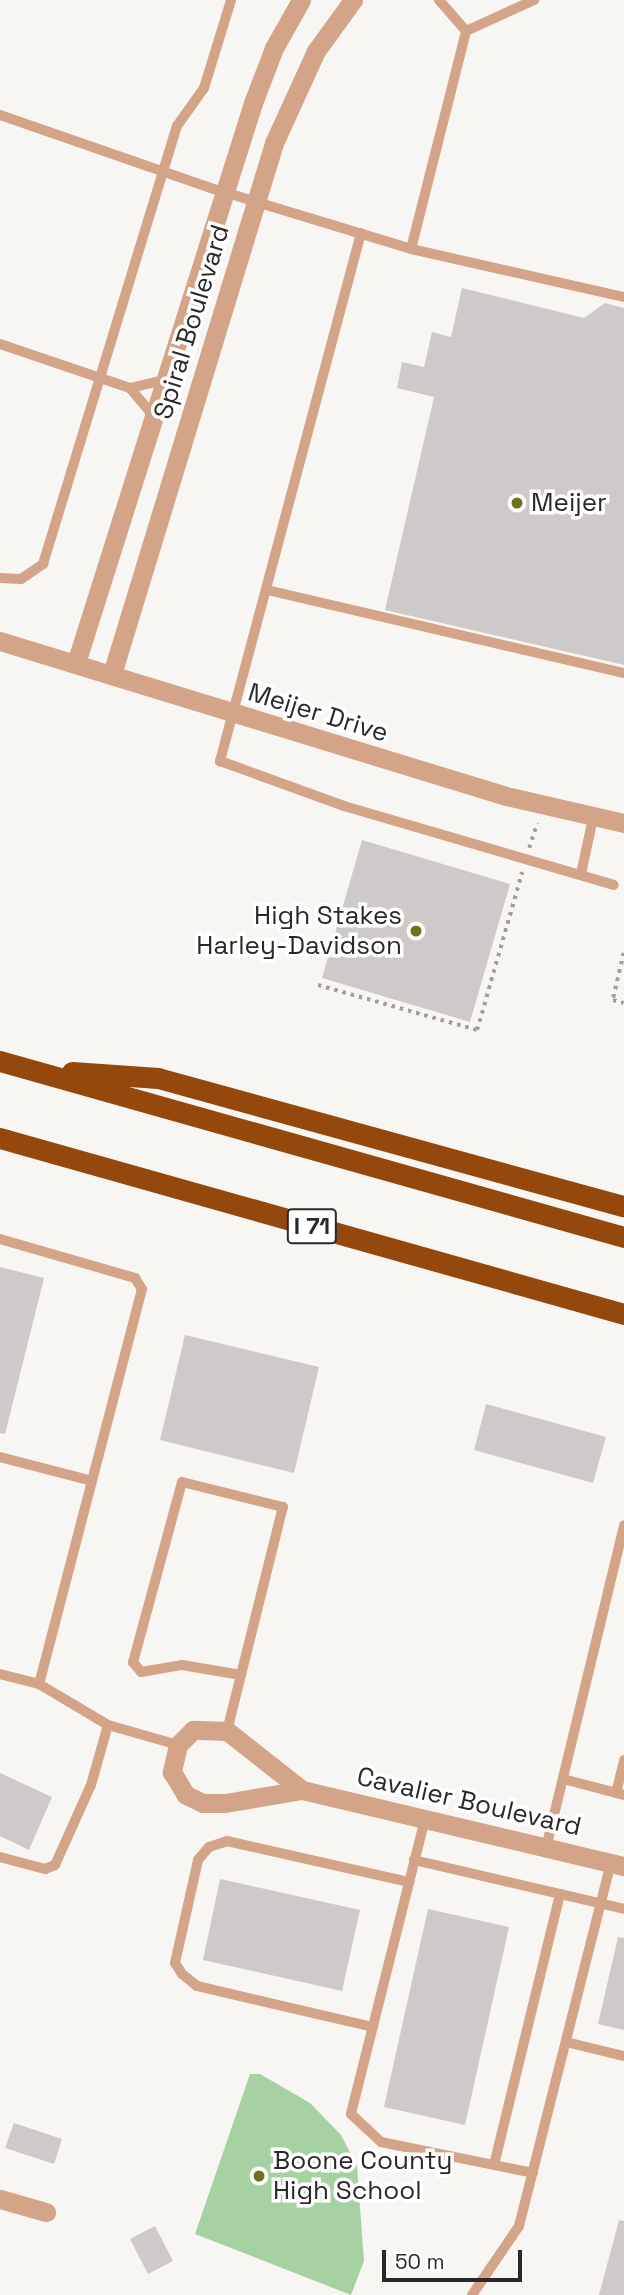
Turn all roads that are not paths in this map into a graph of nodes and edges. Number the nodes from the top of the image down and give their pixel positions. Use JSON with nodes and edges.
{"nodes":[{"id":1,"x":231,"y":0,"type":"edge"},
{"id":2,"x":301,"y":0,"type":"edge"},
{"id":3,"x":353,"y":0,"type":"edge"},
{"id":4,"x":439,"y":0,"type":"edge"},
{"id":5,"x":534,"y":0,"type":"edge"},
{"id":6,"x":466,"y":31,"type":"junction"},
{"id":7,"x":0,"y":115,"type":"edge"},
{"id":8,"x":166,"y":168,"type":"junction"},
{"id":9,"x":225,"y":192,"type":"junction"},
{"id":10,"x":256,"y":200,"type":"junction"},
{"id":11,"x":361,"y":233,"type":"junction"},
{"id":12,"x":411,"y":249,"type":"junction"},
{"id":13,"x":624,"y":298,"type":"edge"},
{"id":14,"x":0,"y":344,"type":"edge"},
{"id":15,"x":101,"y":376,"type":"junction"},
{"id":16,"x":166,"y":380,"type":"junction"},
{"id":17,"x":130,"y":388,"type":"junction"},
{"id":18,"x":154,"y":417,"type":"junction"},
{"id":19,"x":0,"y":578,"type":"edge"},
{"id":20,"x":267,"y":590,"type":"junction"},
{"id":21,"x":0,"y":641,"type":"edge"},
{"id":22,"x":76,"y":663,"type":"junction"},
{"id":23,"x":624,"y":673,"type":"edge"},
{"id":24,"x":112,"y":674,"type":"junction"},
{"id":25,"x":234,"y":715,"type":"junction"},
{"id":26,"x":593,"y":818,"type":"junction"},
{"id":27,"x":624,"y":823,"type":"edge"},
{"id":28,"x":581,"y":874,"type":"junction"},
{"id":29,"x":614,"y":885,"type":"dead end"},
{"id":30,"x":0,"y":1061,"type":"edge"},
{"id":31,"x":28,"y":1069,"type":"junction"},
{"id":32,"x":0,"y":1138,"type":"edge"},
{"id":33,"x":624,"y":1206,"type":"edge"},
{"id":34,"x":624,"y":1237,"type":"edge"},
{"id":35,"x":0,"y":1239,"type":"edge"},
{"id":36,"x":624,"y":1314,"type":"edge"},
{"id":37,"x":0,"y":1457,"type":"edge"},
{"id":38,"x":92,"y":1481,"type":"junction"},
{"id":39,"x":624,"y":1525,"type":"edge"},
{"id":40,"x":0,"y":1674,"type":"edge"},
{"id":41,"x":241,"y":1675,"type":"junction"},
{"id":42,"x":39,"y":1684,"type":"junction"},
{"id":43,"x":108,"y":1725,"type":"junction"},
{"id":44,"x":227,"y":1731,"type":"junction"},
{"id":45,"x":178,"y":1745,"type":"junction"},
{"id":46,"x":624,"y":1760,"type":"edge"},
{"id":47,"x":563,"y":1779,"type":"junction"},
{"id":48,"x":302,"y":1790,"type":"junction"},
{"id":49,"x":620,"y":1794,"type":"edge"},
{"id":50,"x":425,"y":1819,"type":"junction"},
{"id":51,"x":546,"y":1847,"type":"junction"},
{"id":52,"x":0,"y":1857,"type":"edge"},
{"id":53,"x":414,"y":1860,"type":"junction"},
{"id":54,"x":618,"y":1864,"type":"edge"},
{"id":55,"x":409,"y":1882,"type":"junction"},
{"id":56,"x":560,"y":1894,"type":"junction"},
{"id":57,"x":601,"y":1904,"type":"junction"},
{"id":58,"x":624,"y":1909,"type":"edge"},
{"id":59,"x":373,"y":2027,"type":"junction"},
{"id":60,"x":566,"y":2042,"type":"junction"},
{"id":61,"x":624,"y":2056,"type":"edge"},
{"id":62,"x":494,"y":2165,"type":"junction"},
{"id":63,"x":533,"y":2173,"type":"junction"},
{"id":64,"x":0,"y":2199,"type":"edge"},
{"id":65,"x":46,"y":2212,"type":"dead end"},
{"id":66,"x":472,"y":2295,"type":"edge"}],
"edges":[{"from":1,"to":8,"type":"lane"},
{"from":2,"to":9,"type":"street","name":"Spiral Boulevard"},
{"from":3,"to":10,"type":"street","name":"Spiral Boulevard"},
{"from":4,"to":6,"type":"lane"},
{"from":5,"to":6,"type":"lane"},
{"from":6,"to":12,"type":"lane"},
{"from":7,"to":8,"type":"lane"},
{"from":8,"to":9,"type":"lane"},
{"from":8,"to":15,"type":"lane"},
{"from":9,"to":10,"type":"lane"},
{"from":9,"to":16,"type":"street","name":"Spiral Boulevard"},
{"from":10,"to":11,"type":"lane"},
{"from":10,"to":24,"type":"street","name":"Spiral Boulevard"},
{"from":11,"to":12,"type":"lane"},
{"from":11,"to":20,"type":"lane"},
{"from":12,"to":13,"type":"lane"},
{"from":14,"to":15,"type":"lane"},
{"from":15,"to":17,"type":"lane"},
{"from":15,"to":19,"type":"lane"},
{"from":16,"to":17,"type":"lane"},
{"from":16,"to":18,"type":"street","name":"Spiral Boulevard"},
{"from":17,"to":18,"type":"lane"},
{"from":18,"to":22,"type":"street","name":"Spiral Boulevard"},
{"from":20,"to":23,"type":"lane"},
{"from":20,"to":25,"type":"lane"},
{"from":21,"to":22,"type":"street","name":"Meijer Drive"},
{"from":22,"to":24,"type":"street","name":"Meijer Drive"},
{"from":24,"to":25,"type":"street","name":"Meijer Drive"},
{"from":25,"to":26,"type":"street","name":"Meijer Drive"},
{"from":25,"to":28,"type":"lane"},
{"from":26,"to":27,"type":"street","name":"Meijer Drive"},
{"from":26,"to":28,"type":"lane"},
{"from":28,"to":29,"type":"lane"},
{"from":30,"to":31,"type":"highway"},
{"from":31,"to":33,"type":"highway"},
{"from":31,"to":34,"type":"highway"},
{"from":32,"to":36,"type":"highway","number":"I 71"},
{"from":35,"to":38,"type":"lane"},
{"from":37,"to":38,"type":"lane"},
{"from":38,"to":42,"type":"lane"},
{"from":39,"to":47,"type":"lane"},
{"from":40,"to":42,"type":"lane"},
{"from":41,"to":41,"type":"lane"},
{"from":41,"to":44,"type":"lane"},
{"from":42,"to":43,"type":"lane"},
{"from":43,"to":45,"type":"lane"},
{"from":43,"to":52,"type":"lane"},
{"from":44,"to":45,"type":"street"},
{"from":44,"to":48,"type":"street","name":"Cavalier Boulevard"},
{"from":45,"to":48,"type":"street","name":"Cavalier Boulevard"},
{"from":46,"to":49,"type":"lane"},
{"from":47,"to":49,"type":"lane"},
{"from":47,"to":51,"type":"lane"},
{"from":48,"to":50,"type":"street","name":"Cavalier Boulevard"},
{"from":50,"to":51,"type":"street","name":"Cavalier Boulevard"},
{"from":50,"to":53,"type":"lane"},
{"from":51,"to":54,"type":"street","name":"Cavalier Boulevard"},
{"from":53,"to":55,"type":"lane"},
{"from":53,"to":56,"type":"lane"},
{"from":54,"to":57,"type":"lane"},
{"from":55,"to":59,"type":"lane"},
{"from":55,"to":59,"type":"lane"},
{"from":56,"to":57,"type":"lane"},
{"from":56,"to":62,"type":"lane"},
{"from":57,"to":58,"type":"lane"},
{"from":57,"to":60,"type":"lane"},
{"from":59,"to":62,"type":"lane"},
{"from":60,"to":61,"type":"lane"},
{"from":60,"to":63,"type":"lane"},
{"from":62,"to":63,"type":"lane"},
{"from":63,"to":66,"type":"lane"},
{"from":64,"to":65,"type":"street"}]}
